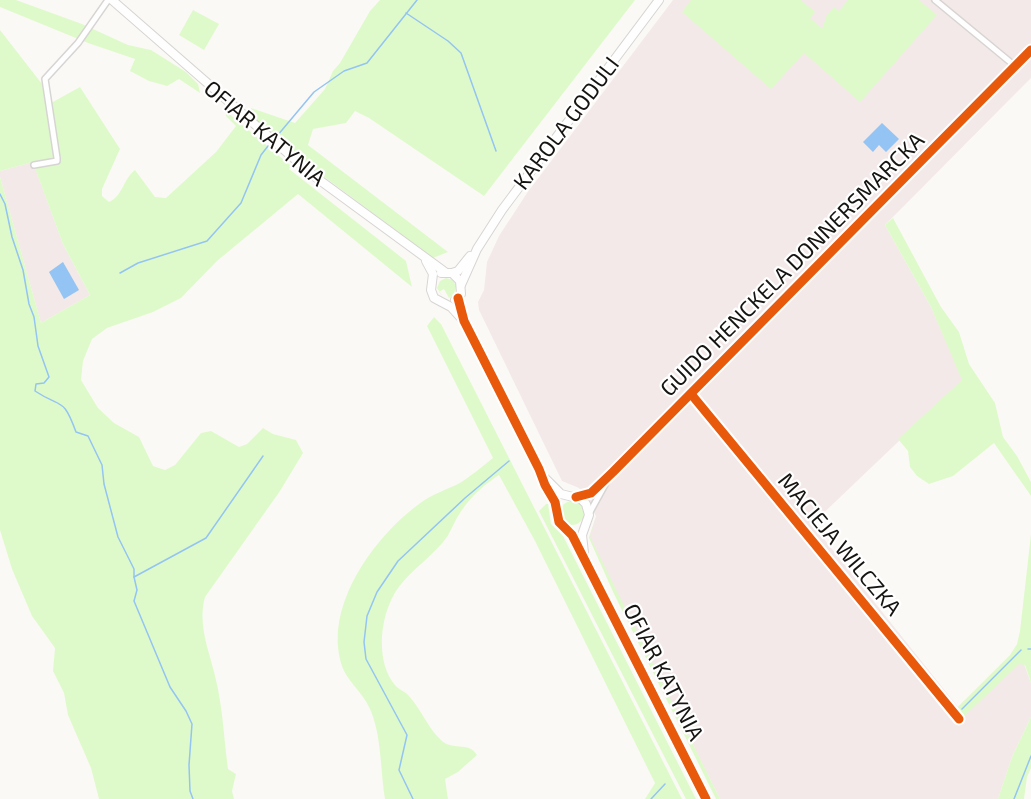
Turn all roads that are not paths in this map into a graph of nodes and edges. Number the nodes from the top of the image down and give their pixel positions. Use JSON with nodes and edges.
{"nodes":[{"id":1,"x":110,"y":0,"type":"edge"},
{"id":2,"x":659,"y":0,"type":"edge"},
{"id":3,"x":935,"y":0,"type":"edge"},
{"id":4,"x":1031,"y":50,"type":"edge"},
{"id":5,"x":1015,"y":66,"type":"junction"},
{"id":6,"x":34,"y":165,"type":"dead end"},
{"id":7,"x":477,"y":249,"type":"junction"},
{"id":8,"x":424,"y":258,"type":"junction"},
{"id":9,"x":448,"y":273,"type":"junction"},
{"id":10,"x":432,"y":282,"type":"junction"},
{"id":11,"x":461,"y":285,"type":"junction"},
{"id":12,"x":458,"y":298,"type":"junction"},
{"id":13,"x":445,"y":303,"type":"junction"},
{"id":14,"x":464,"y":321,"type":"junction"},
{"id":15,"x":691,"y":394,"type":"junction"},
{"id":16,"x":539,"y":469,"type":"junction"},
{"id":17,"x":613,"y":472,"type":"junction"},
{"id":18,"x":573,"y":497,"type":"junction"},
{"id":19,"x":556,"y":511,"type":"junction"},
{"id":20,"x":589,"y":515,"type":"junction"},
{"id":21,"x":584,"y":525,"type":"junction"},
{"id":22,"x":566,"y":528,"type":"junction"},
{"id":23,"x":586,"y":562,"type":"junction"},
{"id":24,"x":959,"y":719,"type":"dead end"},
{"id":25,"x":706,"y":799,"type":"edge"}],
"edges":[{"from":1,"to":6,"type":"street"},
{"from":1,"to":8,"type":"street","name":"OFIAR KATYNIA"},
{"from":2,"to":7,"type":"street","name":"KAROLA GODULI"},
{"from":3,"to":5,"type":"street"},
{"from":4,"to":5,"type":"street","name":"GUIDO HENCKELA DONNERSMARCKA"},
{"from":5,"to":15,"type":"street","name":"GUIDO HENCKELA DONNERSMARCKA"},
{"from":7,"to":9,"type":"street","name":"KAROLA GODULI"},
{"from":7,"to":11,"type":"street","name":"KAROLA GODULI"},
{"from":8,"to":9,"type":"street","name":"OFIAR KATYNIA"},
{"from":8,"to":10,"type":"street"},
{"from":9,"to":10,"type":"street"},
{"from":9,"to":11,"type":"street"},
{"from":10,"to":13,"type":"street"},
{"from":11,"to":12,"type":"street"},
{"from":12,"to":13,"type":"street"},
{"from":12,"to":14,"type":"street","name":"OFIAR KATYNIA"},
{"from":13,"to":14,"type":"street","name":"OFIAR KATYNIA"},
{"from":14,"to":16,"type":"street","name":"OFIAR KATYNIA"},
{"from":15,"to":17,"type":"street","name":"GUIDO HENCKELA DONNERSMARCKA"},
{"from":15,"to":24,"type":"street","name":"MACIEJA WILCZKA"},
{"from":16,"to":18,"type":"street","name":"OFIAR KATYNIA"},
{"from":16,"to":19,"type":"street","name":"OFIAR KATYNIA"},
{"from":17,"to":18,"type":"street","name":"GUIDO HENCKELA DONNERSMARCKA"},
{"from":17,"to":20,"type":"street","name":"GUIDO HENCKELA DONNERSMARCKA"},
{"from":18,"to":19,"type":"street"},
{"from":18,"to":20,"type":"street","name":"OFIAR KATYNIA"},
{"from":19,"to":22,"type":"street","name":"OFIAR KATYNIA"},
{"from":20,"to":21,"type":"street","name":"OFIAR KATYNIA"},
{"from":21,"to":22,"type":"street"},
{"from":21,"to":23,"type":"street","name":"OFIAR KATYNIA"},
{"from":22,"to":23,"type":"street","name":"OFIAR KATYNIA"},
{"from":23,"to":25,"type":"street","name":"OFIAR KATYNIA"}]}
